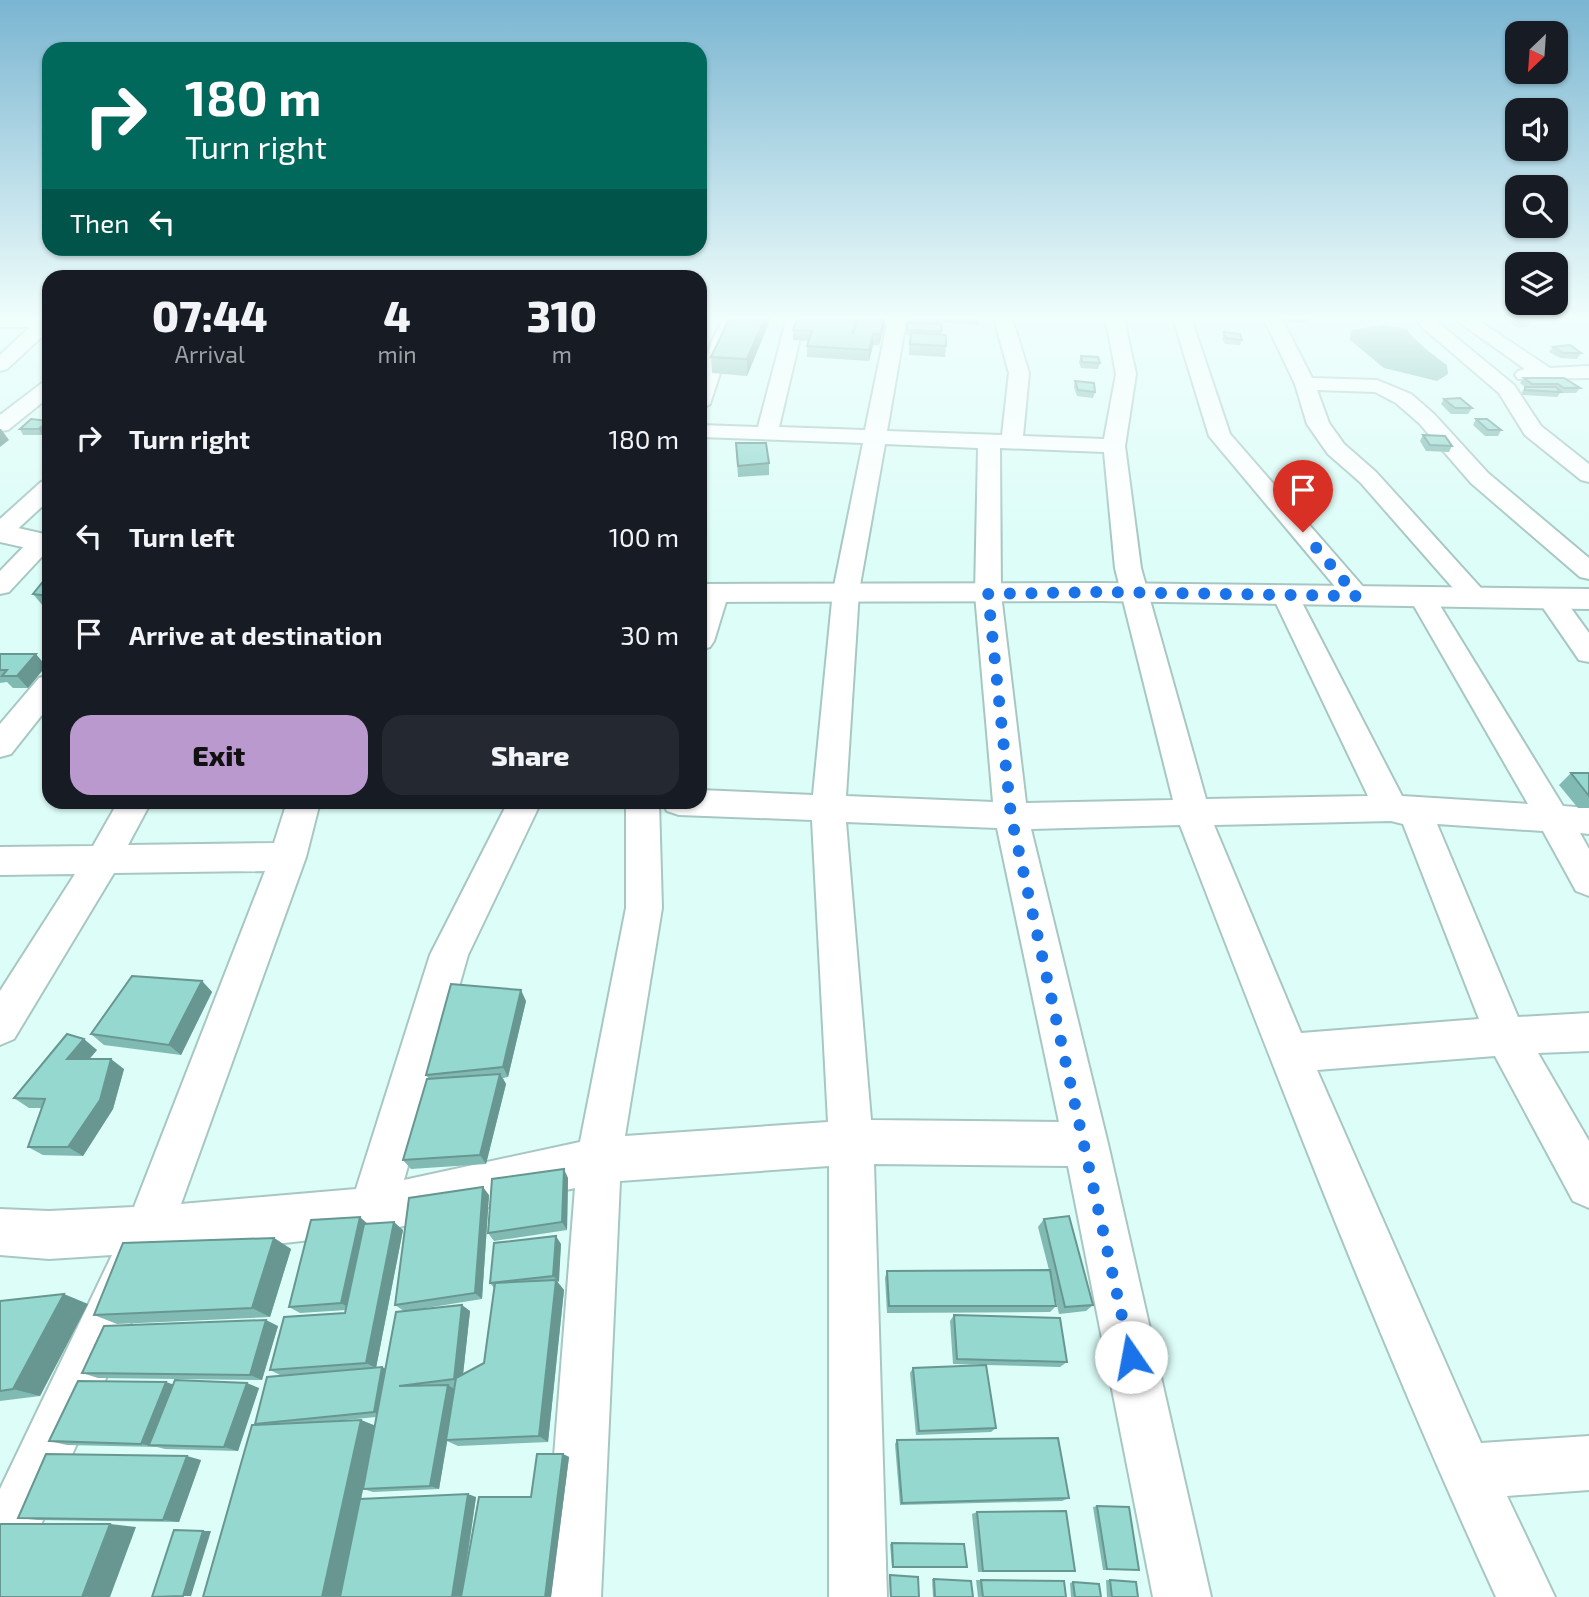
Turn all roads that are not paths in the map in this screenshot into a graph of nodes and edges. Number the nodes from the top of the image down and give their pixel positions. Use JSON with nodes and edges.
{"nodes":[{"id":1,"x":778,"y":390,"type":"edge"},
{"id":2,"x":884,"y":390,"type":"edge"},
{"id":3,"x":1014,"y":390,"type":"edge"},
{"id":4,"x":1123,"y":390,"type":"edge"},
{"id":5,"x":1205,"y":390,"type":"edge"},
{"id":6,"x":1308,"y":390,"type":"edge"},
{"id":7,"x":1390,"y":390,"type":"edge"},
{"id":8,"x":1507,"y":390,"type":"edge"},
{"id":9,"x":42,"y":392,"type":"edge"},
{"id":10,"x":0,"y":425,"type":"edge"},
{"id":11,"x":707,"y":431,"type":"edge"},
{"id":12,"x":767,"y":433,"type":"junction"},
{"id":13,"x":875,"y":437,"type":"junction"},
{"id":14,"x":1000,"y":441,"type":"junction"},
{"id":15,"x":1114,"y":446,"type":"junction"},
{"id":16,"x":1589,"y":475,"type":"edge"},
{"id":17,"x":42,"y":493,"type":"edge"},
{"id":18,"x":0,"y":533,"type":"edge"},
{"id":19,"x":42,"y":542,"type":"edge"},
{"id":20,"x":42,"y":546,"type":"edge"},
{"id":21,"x":1589,"y":571,"type":"edge"},
{"id":22,"x":0,"y":586,"type":"edge"},
{"id":23,"x":846,"y":591,"type":"junction"},
{"id":24,"x":708,"y":592,"type":"edge"},
{"id":25,"x":1135,"y":593,"type":"junction"},
{"id":26,"x":988,"y":594,"type":"junction"},
{"id":27,"x":1285,"y":595,"type":"junction"},
{"id":28,"x":1357,"y":596,"type":"junction"},
{"id":29,"x":1477,"y":598,"type":"junction"},
{"id":30,"x":1423,"y":599,"type":"junction"},
{"id":31,"x":1550,"y":599,"type":"junction"},
{"id":32,"x":1589,"y":599,"type":"edge"},
{"id":33,"x":1589,"y":653,"type":"edge"},
{"id":34,"x":42,"y":694,"type":"edge"},
{"id":35,"x":0,"y":746,"type":"edge"},
{"id":36,"x":707,"y":804,"type":"edge"},
{"id":37,"x":1391,"y":808,"type":"junction"},
{"id":38,"x":130,"y":809,"type":"edge"},
{"id":39,"x":301,"y":809,"type":"edge"},
{"id":40,"x":521,"y":809,"type":"edge"},
{"id":41,"x":642,"y":809,"type":"edge"},
{"id":42,"x":828,"y":810,"type":"junction"},
{"id":43,"x":1193,"y":814,"type":"junction"},
{"id":44,"x":1011,"y":816,"type":"junction"},
{"id":45,"x":1551,"y":819,"type":"junction"},
{"id":46,"x":1589,"y":821,"type":"edge"},
{"id":47,"x":288,"y":857,"type":"junction"},
{"id":48,"x":0,"y":861,"type":"edge"},
{"id":49,"x":102,"y":862,"type":"junction"},
{"id":50,"x":1589,"y":881,"type":"edge"},
{"id":51,"x":0,"y":1026,"type":"edge"},
{"id":52,"x":1589,"y":1032,"type":"edge"},
{"id":53,"x":1506,"y":1036,"type":"junction"},
{"id":54,"x":1289,"y":1053,"type":"junction"},
{"id":55,"x":851,"y":1142,"type":"junction"},
{"id":56,"x":1086,"y":1144,"type":"junction"},
{"id":57,"x":598,"y":1160,"type":"junction"},
{"id":58,"x":1589,"y":1185,"type":"edge"},
{"id":59,"x":372,"y":1210,"type":"junction"},
{"id":60,"x":149,"y":1228,"type":"junction"},
{"id":61,"x":0,"y":1232,"type":"edge"},
{"id":62,"x":1589,"y":1463,"type":"edge"},
{"id":63,"x":1466,"y":1471,"type":"junction"},
{"id":64,"x":0,"y":1552,"type":"edge"},
{"id":65,"x":572,"y":1597,"type":"edge"},
{"id":66,"x":858,"y":1597,"type":"edge"},
{"id":67,"x":1182,"y":1597,"type":"edge"},
{"id":68,"x":1526,"y":1597,"type":"edge"}],
"edges":[{"from":1,"to":12,"type":"street"},
{"from":2,"to":13,"type":"street"},
{"from":3,"to":14,"type":"street"},
{"from":4,"to":15,"type":"street"},
{"from":5,"to":28,"type":"street"},
{"from":6,"to":29,"type":"street"},
{"from":7,"to":21,"type":"street"},
{"from":8,"to":16,"type":"street"},
{"from":9,"to":10,"type":"street"},
{"from":11,"to":12,"type":"street"},
{"from":12,"to":13,"type":"street"},
{"from":13,"to":14,"type":"street"},
{"from":13,"to":23,"type":"street"},
{"from":14,"to":15,"type":"street"},
{"from":14,"to":26,"type":"street"},
{"from":15,"to":25,"type":"street"},
{"from":17,"to":18,"type":"street"},
{"from":18,"to":19,"type":"street"},
{"from":20,"to":22,"type":"street"},
{"from":23,"to":24,"type":"street"},
{"from":23,"to":26,"type":"street"},
{"from":23,"to":42,"type":"street"},
{"from":25,"to":26,"type":"street"},
{"from":25,"to":27,"type":"street"},
{"from":25,"to":43,"type":"street"},
{"from":26,"to":44,"type":"street"},
{"from":27,"to":28,"type":"street"},
{"from":27,"to":37,"type":"street"},
{"from":28,"to":30,"type":"street"},
{"from":29,"to":30,"type":"street"},
{"from":29,"to":31,"type":"street"},
{"from":30,"to":45,"type":"street"},
{"from":31,"to":32,"type":"street"},
{"from":31,"to":33,"type":"street"},
{"from":34,"to":35,"type":"street"},
{"from":36,"to":42,"type":"street"},
{"from":37,"to":43,"type":"street"},
{"from":37,"to":45,"type":"street"},
{"from":37,"to":53,"type":"street"},
{"from":38,"to":49,"type":"street"},
{"from":39,"to":47,"type":"street"},
{"from":40,"to":59,"type":"street"},
{"from":41,"to":57,"type":"street"},
{"from":42,"to":44,"type":"street"},
{"from":42,"to":55,"type":"street"},
{"from":43,"to":44,"type":"street"},
{"from":43,"to":54,"type":"street"},
{"from":44,"to":56,"type":"street"},
{"from":45,"to":46,"type":"street"},
{"from":45,"to":50,"type":"street"},
{"from":47,"to":49,"type":"street"},
{"from":47,"to":60,"type":"street"},
{"from":48,"to":49,"type":"street"},
{"from":49,"to":51,"type":"street"},
{"from":52,"to":53,"type":"street"},
{"from":53,"to":54,"type":"street"},
{"from":53,"to":58,"type":"street"},
{"from":54,"to":63,"type":"street"},
{"from":55,"to":56,"type":"street"},
{"from":55,"to":57,"type":"street"},
{"from":55,"to":66,"type":"street"},
{"from":56,"to":67,"type":"street"},
{"from":57,"to":59,"type":"street"},
{"from":57,"to":65,"type":"street"},
{"from":59,"to":60,"type":"street"},
{"from":60,"to":61,"type":"street"},
{"from":60,"to":64,"type":"street"},
{"from":62,"to":63,"type":"street"},
{"from":63,"to":68,"type":"street"}]}
